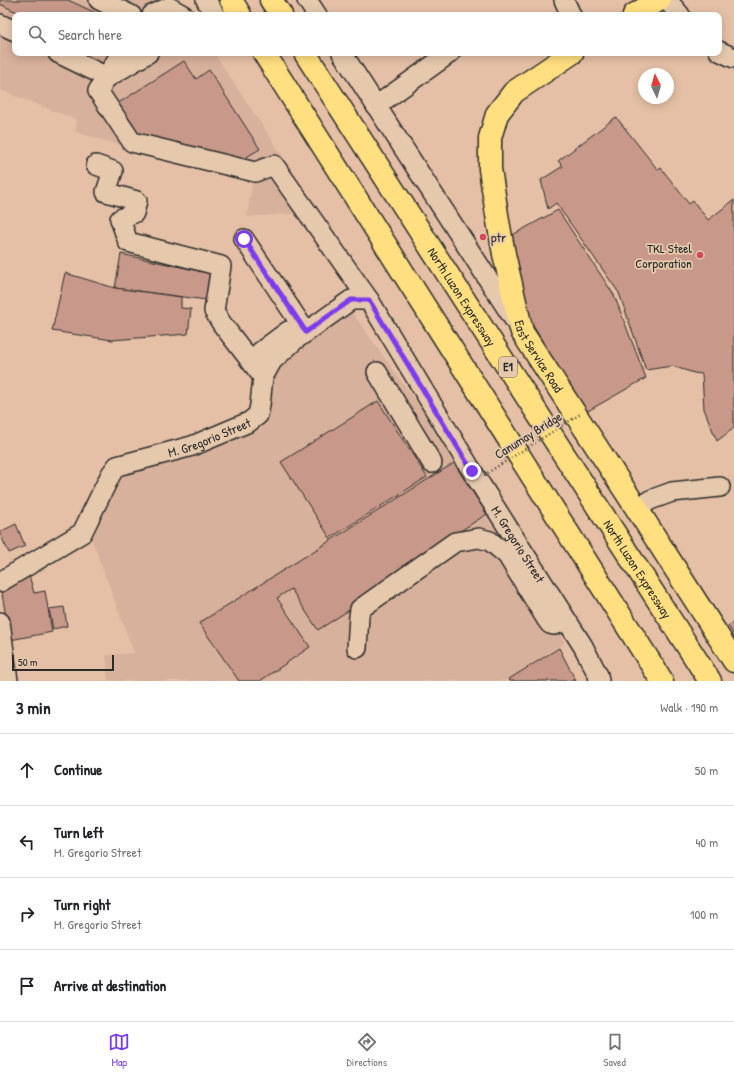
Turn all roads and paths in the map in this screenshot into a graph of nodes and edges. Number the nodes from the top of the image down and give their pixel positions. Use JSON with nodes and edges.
{"nodes":[{"id":1,"x":99,"y":0,"type":"edge"},
{"id":2,"x":206,"y":0,"type":"edge"},
{"id":3,"x":231,"y":0,"type":"edge"},
{"id":4,"x":271,"y":0,"type":"edge"},
{"id":5,"x":307,"y":0,"type":"edge"},
{"id":6,"x":564,"y":0,"type":"edge"},
{"id":7,"x":667,"y":0,"type":"edge"},
{"id":8,"x":125,"y":12,"type":"edge"},
{"id":9,"x":158,"y":12,"type":"edge"},
{"id":10,"x":178,"y":12,"type":"edge"},
{"id":11,"x":213,"y":12,"type":"edge"},
{"id":12,"x":238,"y":12,"type":"edge"},
{"id":13,"x":278,"y":12,"type":"edge"},
{"id":14,"x":315,"y":12,"type":"edge"},
{"id":15,"x":570,"y":12,"type":"edge"},
{"id":16,"x":677,"y":12,"type":"edge"},
{"id":17,"x":0,"y":24,"type":"edge"},
{"id":18,"x":12,"y":30,"type":"edge"},
{"id":19,"x":722,"y":52,"type":"edge"},
{"id":20,"x":64,"y":56,"type":"edge"},
{"id":21,"x":119,"y":56,"type":"edge"},
{"id":22,"x":143,"y":56,"type":"edge"},
{"id":23,"x":259,"y":56,"type":"edge"},
{"id":24,"x":307,"y":56,"type":"edge"},
{"id":25,"x":344,"y":56,"type":"edge"},
{"id":26,"x":446,"y":56,"type":"edge"},
{"id":27,"x":568,"y":56,"type":"edge"},
{"id":28,"x":734,"y":58,"type":"edge"},
{"id":29,"x":269,"y":60,"type":"edge"},
{"id":30,"x":107,"y":78,"type":"junction"},
{"id":31,"x":376,"y":106,"type":"junction"},
{"id":32,"x":96,"y":165,"type":"dead end"},
{"id":33,"x":244,"y":239,"type":"dead end"},
{"id":34,"x":351,"y":288,"type":"dead end"},
{"id":35,"x":369,"y":300,"type":"junction"},
{"id":36,"x":303,"y":327,"type":"junction"},
{"id":37,"x":522,"y":332,"type":"junction"},
{"id":38,"x":260,"y":352,"type":"dead end"},
{"id":39,"x":410,"y":368,"type":"junction"},
{"id":40,"x":263,"y":377,"type":"junction"},
{"id":41,"x":582,"y":413,"type":"dead end"},
{"id":42,"x":432,"y":462,"type":"dead end"},
{"id":43,"x":484,"y":475,"type":"dead end"},
{"id":44,"x":720,"y":487,"type":"dead end"},
{"id":45,"x":637,"y":509,"type":"junction"},
{"id":46,"x":0,"y":582,"type":"edge"},
{"id":47,"x":566,"y":621,"type":"junction"},
{"id":48,"x":0,"y":622,"type":"edge"},
{"id":49,"x":357,"y":648,"type":"dead end"},
{"id":50,"x":734,"y":661,"type":"edge"},
{"id":51,"x":5,"y":676,"type":"edge"},
{"id":52,"x":599,"y":681,"type":"edge"},
{"id":53,"x":662,"y":681,"type":"edge"},
{"id":54,"x":710,"y":681,"type":"edge"}],
"edges":[{"from":1,"to":8,"type":"street"},
{"from":2,"to":11,"type":"street"},
{"from":3,"to":12,"type":"main road"},
{"from":4,"to":13,"type":"main road"},
{"from":5,"to":14,"type":"street"},
{"from":6,"to":15,"type":"street"},
{"from":7,"to":16,"type":"street"},
{"from":9,"to":10,"type":"street"},
{"from":17,"to":18,"type":"street"},
{"from":19,"to":28,"type":"street"},
{"from":20,"to":30,"type":"street"},
{"from":21,"to":30,"type":"street"},
{"from":22,"to":30,"type":"street"},
{"from":23,"to":29,"type":"street"},
{"from":24,"to":54,"type":"main road","name":"North Luzon Expressway","number":"E1"},
{"from":25,"to":31,"type":"street","name":"East Service Road"},
{"from":26,"to":31,"type":"street"},
{"from":27,"to":37,"type":"main road"},
{"from":29,"to":53,"type":"main road"},
{"from":30,"to":35,"type":"street"},
{"from":31,"to":37,"type":"street","name":"East Service Road"},
{"from":32,"to":40,"type":"street"},
{"from":33,"to":36,"type":"street"},
{"from":34,"to":36,"type":"street"},
{"from":35,"to":36,"type":"street","name":"M. Gregorio Street"},
{"from":35,"to":39,"type":"street","name":"M. Gregorio Street"},
{"from":36,"to":38,"type":"street"},
{"from":36,"to":40,"type":"street","name":"M. Gregorio Street"},
{"from":37,"to":45,"type":"main road","name":"East Service Road"},
{"from":39,"to":42,"type":"street"},
{"from":39,"to":47,"type":"street","name":"M. Gregorio Street"},
{"from":40,"to":46,"type":"street","name":"M. Gregorio Street"},
{"from":41,"to":43,"type":"path","name":"Canumay Bridge","bridge":true},
{"from":44,"to":45,"type":"street"},
{"from":45,"to":50,"type":"main road","name":"East Service Road"},
{"from":47,"to":49,"type":"street"},
{"from":47,"to":52,"type":"street","name":"M. Gregorio Street"},
{"from":48,"to":51,"type":"street"}]}
